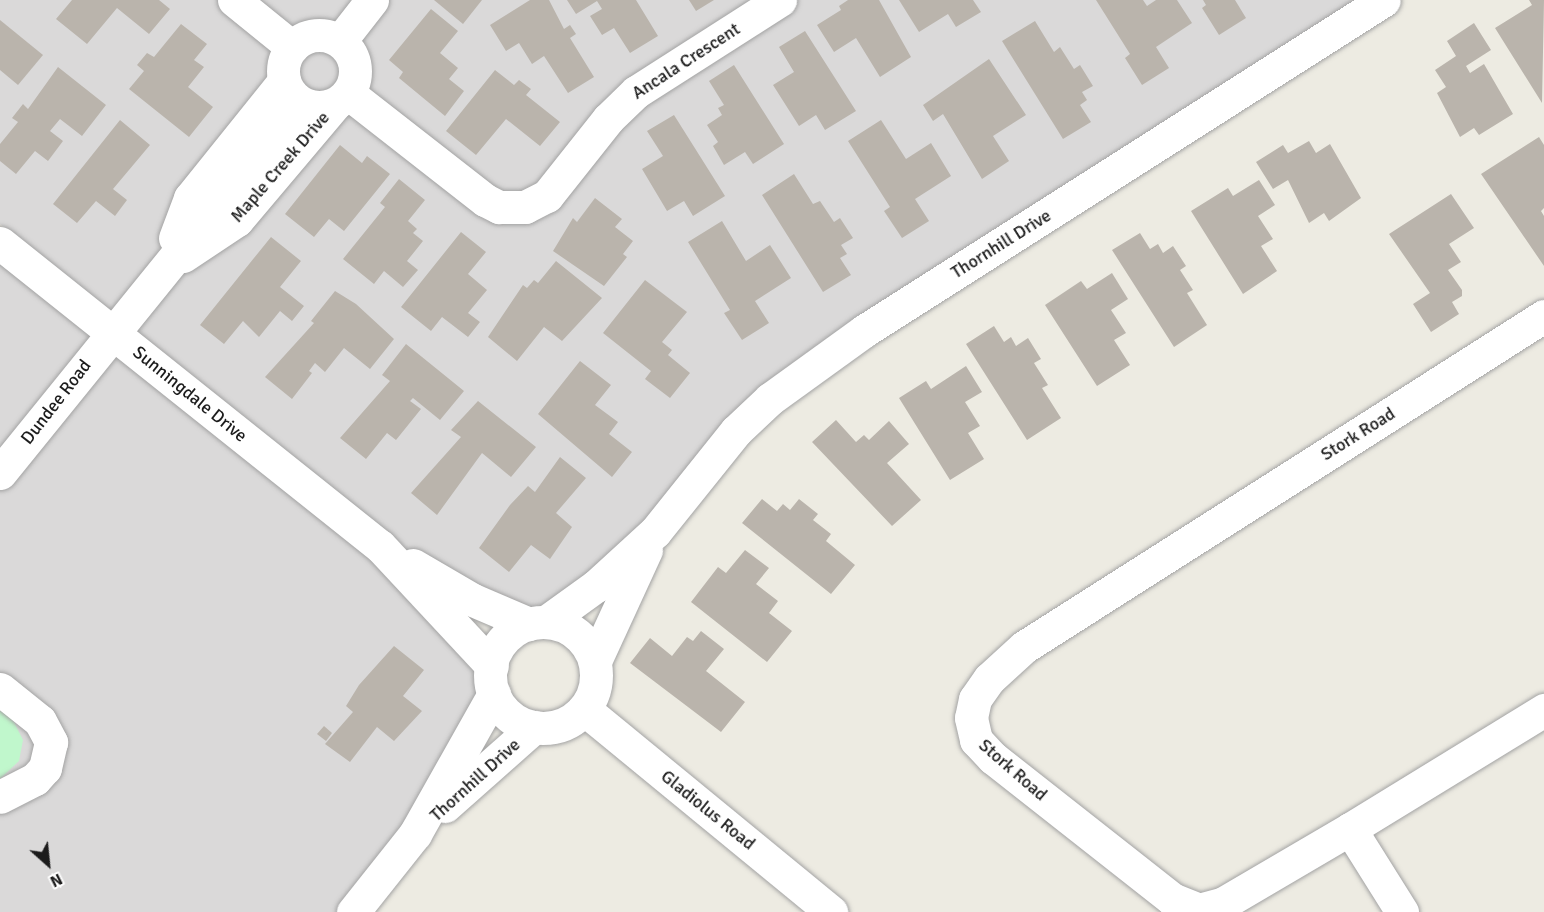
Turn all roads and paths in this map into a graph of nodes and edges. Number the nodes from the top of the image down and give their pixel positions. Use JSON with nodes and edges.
{"nodes":[{"id":1,"x":234,"y":0,"type":"edge"},
{"id":2,"x":372,"y":0,"type":"edge"},
{"id":3,"x":780,"y":0,"type":"edge"},
{"id":4,"x":1384,"y":0,"type":"edge"},
{"id":5,"x":340,"y":41,"type":"junction"},
{"id":6,"x":292,"y":47,"type":"junction"},
{"id":7,"x":292,"y":92,"type":"junction"},
{"id":8,"x":342,"y":98,"type":"junction"},
{"id":9,"x":204,"y":218,"type":"junction"},
{"id":10,"x":0,"y":243,"type":"edge"},
{"id":11,"x":1544,"y":316,"type":"edge"},
{"id":12,"x":112,"y":332,"type":"junction"},
{"id":13,"x":0,"y":473,"type":"edge"},
{"id":14,"x":655,"y":532,"type":"junction"},
{"id":15,"x":380,"y":546,"type":"junction"},
{"id":16,"x":537,"y":623,"type":"junction"},
{"id":17,"x":595,"y":661,"type":"junction"},
{"id":18,"x":493,"y":680,"type":"junction"},
{"id":19,"x":0,"y":689,"type":"edge"},
{"id":20,"x":584,"y":709,"type":"junction"},
{"id":21,"x":1544,"y":710,"type":"edge"},
{"id":22,"x":534,"y":727,"type":"junction"},
{"id":23,"x":0,"y":797,"type":"edge"},
{"id":24,"x":1350,"y":830,"type":"junction"},
{"id":25,"x":415,"y":834,"type":"junction"},
{"id":26,"x":353,"y":912,"type":"edge"},
{"id":27,"x":831,"y":912,"type":"edge"},
{"id":28,"x":1402,"y":912,"type":"edge"}],
"edges":[{"from":1,"to":6,"type":"street"},
{"from":2,"to":5,"type":"street"},
{"from":3,"to":8,"type":"street","name":"Ancala Crescent"},
{"from":4,"to":14,"type":"street","name":"Thornhill Drive"},
{"from":5,"to":6,"type":"street"},
{"from":5,"to":8,"type":"street"},
{"from":6,"to":7,"type":"street"},
{"from":7,"to":8,"type":"street"},
{"from":7,"to":9,"type":"street","name":"Maple Creek Drive"},
{"from":8,"to":9,"type":"street","name":"Maple Creek Drive"},
{"from":9,"to":12,"type":"street","name":"Maple Creek Drive"},
{"from":10,"to":12,"type":"street","name":"Sunningdale Drive"},
{"from":11,"to":24,"type":"street","name":"Stork Road"},
{"from":12,"to":13,"type":"street","name":"Dundee Road"},
{"from":12,"to":15,"type":"street","name":"Sunningdale Drive"},
{"from":14,"to":16,"type":"street","name":"Thornhill Drive"},
{"from":14,"to":17,"type":"street","name":"Thornhill Drive"},
{"from":15,"to":16,"type":"street","name":"Sunningdale Drive"},
{"from":15,"to":18,"type":"street","name":"Sunningdale Drive"},
{"from":16,"to":17,"type":"street"},
{"from":16,"to":18,"type":"street"},
{"from":17,"to":20,"type":"street"},
{"from":18,"to":22,"type":"street"},
{"from":18,"to":25,"type":"street","name":"Thornhill Drive"},
{"from":19,"to":23,"type":"street"},
{"from":20,"to":22,"type":"street"},
{"from":20,"to":27,"type":"street","name":"Gladiolus Road"},
{"from":21,"to":24,"type":"street","name":"Stork Road"},
{"from":22,"to":25,"type":"street","name":"Thornhill Drive"},
{"from":24,"to":28,"type":"street"},
{"from":25,"to":26,"type":"street","name":"Thornhill Drive"}]}
